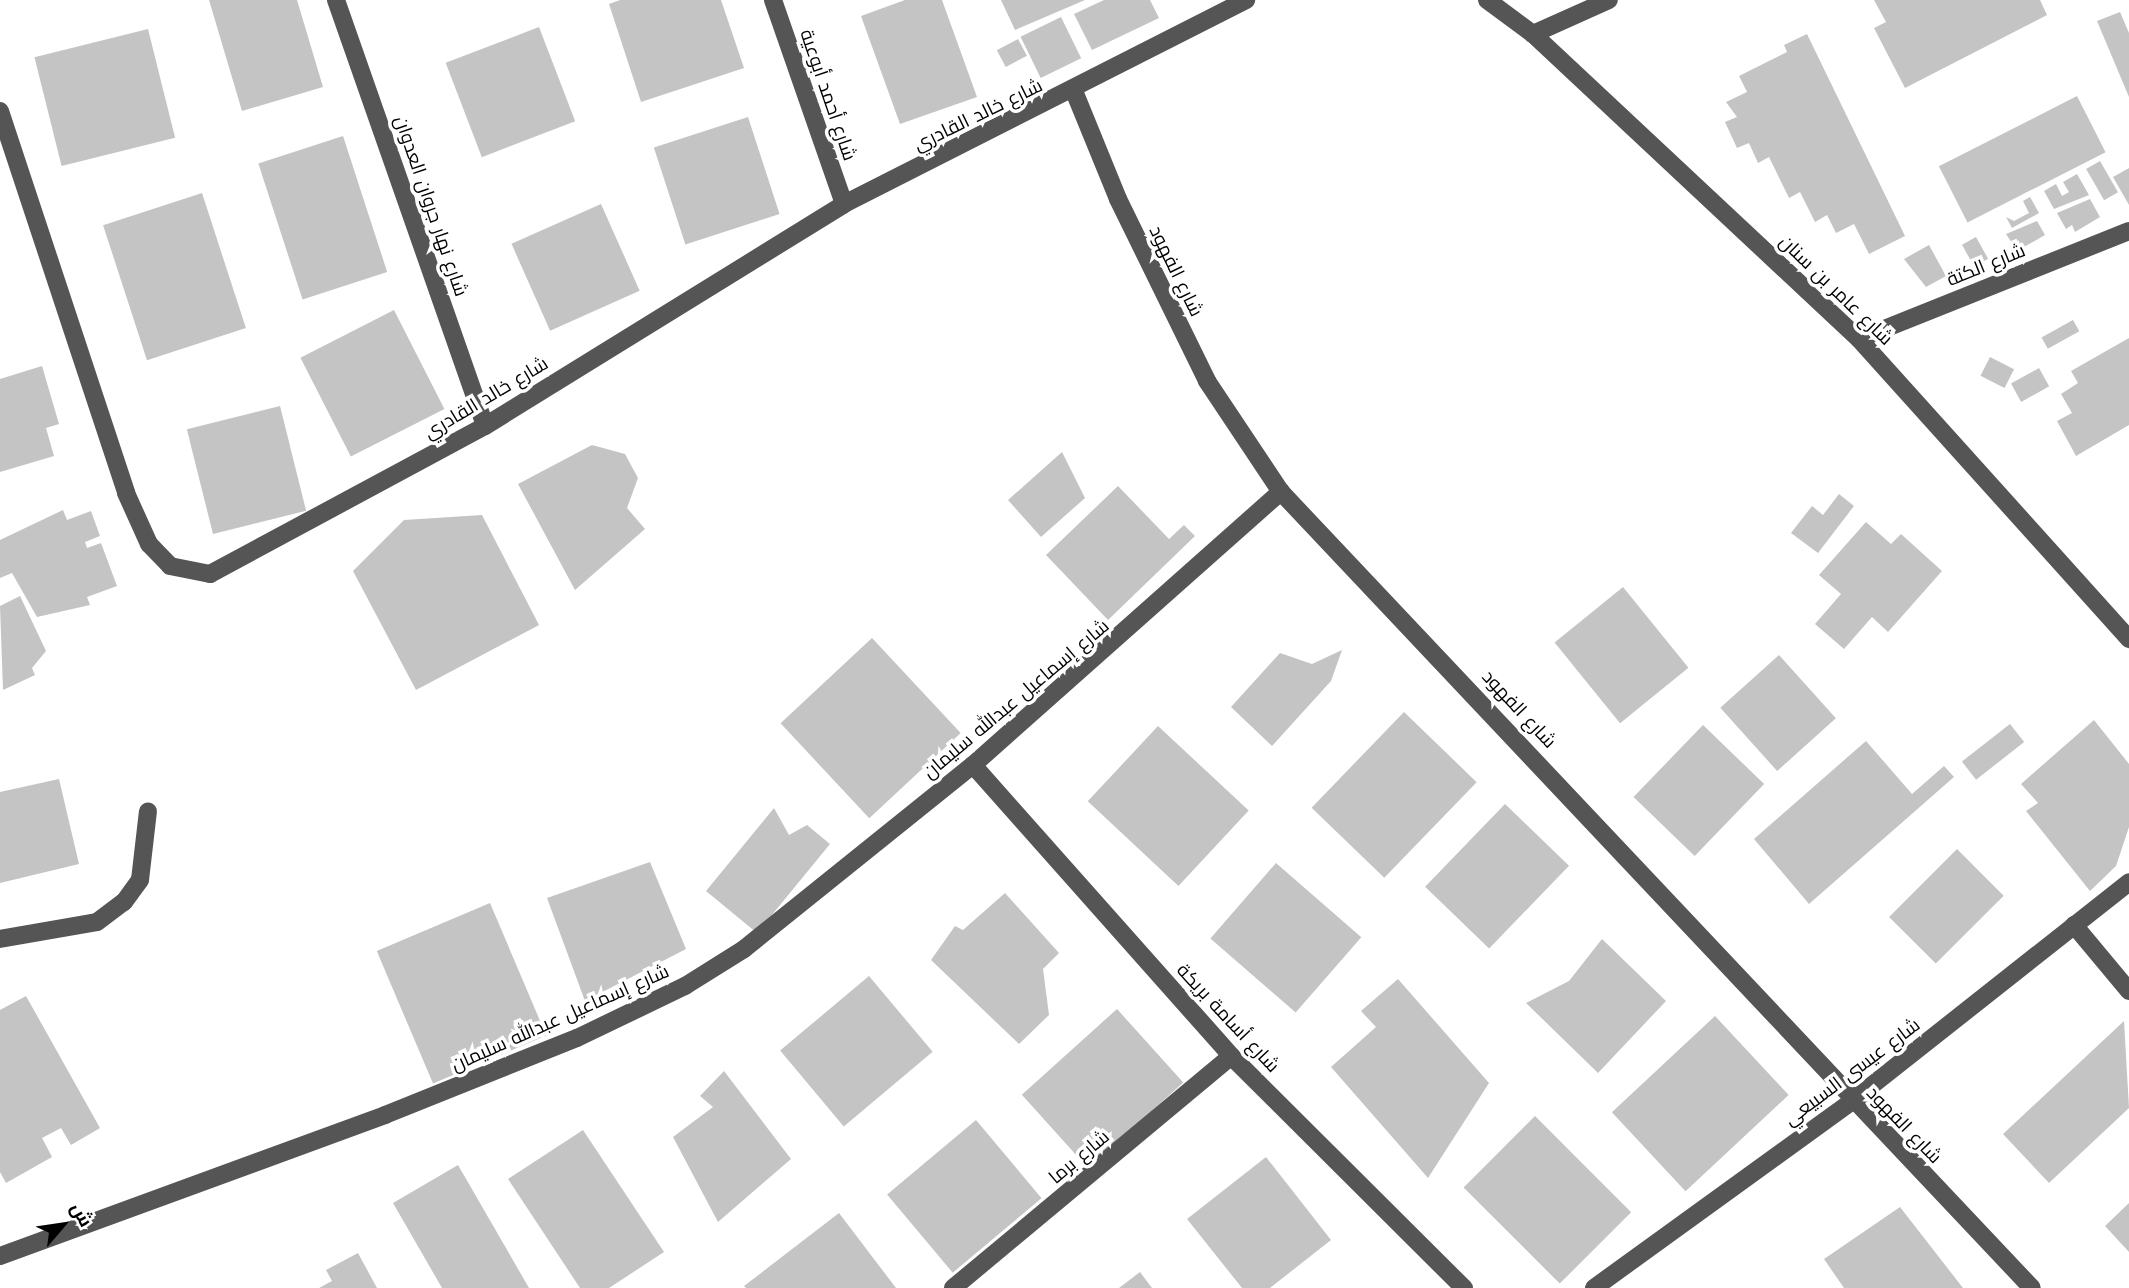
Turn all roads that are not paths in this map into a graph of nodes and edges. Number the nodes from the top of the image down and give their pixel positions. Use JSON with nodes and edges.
{"nodes":[{"id":1,"x":337,"y":0,"type":"edge"},
{"id":2,"x":773,"y":0,"type":"edge"},
{"id":3,"x":1246,"y":0,"type":"edge"},
{"id":4,"x":1487,"y":0,"type":"edge"},
{"id":5,"x":1609,"y":0,"type":"edge"},
{"id":6,"x":1533,"y":34,"type":"junction"},
{"id":7,"x":1074,"y":91,"type":"junction"},
{"id":8,"x":0,"y":111,"type":"edge"},
{"id":9,"x":844,"y":204,"type":"junction"},
{"id":10,"x":2129,"y":231,"type":"edge"},
{"id":11,"x":1859,"y":339,"type":"junction"},
{"id":12,"x":485,"y":426,"type":"junction"},
{"id":13,"x":1281,"y":492,"type":"junction"},
{"id":14,"x":2129,"y":639,"type":"edge"},
{"id":15,"x":973,"y":765,"type":"junction"},
{"id":16,"x":148,"y":811,"type":"dead end"},
{"id":17,"x":2129,"y":882,"type":"edge"},
{"id":18,"x":2074,"y":925,"type":"junction"},
{"id":19,"x":0,"y":939,"type":"edge"},
{"id":20,"x":2129,"y":990,"type":"edge"},
{"id":21,"x":1231,"y":1056,"type":"junction"},
{"id":22,"x":1852,"y":1101,"type":"junction"},
{"id":23,"x":0,"y":1256,"type":"edge"},
{"id":24,"x":953,"y":1288,"type":"edge"},
{"id":25,"x":1464,"y":1288,"type":"edge"},
{"id":26,"x":1594,"y":1288,"type":"edge"},
{"id":27,"x":2032,"y":1288,"type":"edge"}],
"edges":[{"from":1,"to":12,"type":"street","name":"شارع نهار جروان العدوان"},
{"from":2,"to":9,"type":"street","name":"شارع أحمد أبوعية"},
{"from":3,"to":7,"type":"street","name":"شارع خالد القادري"},
{"from":4,"to":6,"type":"street","name":"شارع عامر بن سنان"},
{"from":5,"to":6,"type":"street"},
{"from":6,"to":11,"type":"street","name":"شارع عامر بن سنان"},
{"from":7,"to":9,"type":"street","name":"شارع خالد القادري"},
{"from":7,"to":13,"type":"street","name":"شارع الفهود"},
{"from":8,"to":12,"type":"street","name":"شارع خالد القادري"},
{"from":9,"to":12,"type":"street","name":"شارع خالد القادري"},
{"from":10,"to":11,"type":"street","name":"شارع الكتة"},
{"from":11,"to":14,"type":"street","name":"شارع عامر بن سنان"},
{"from":13,"to":15,"type":"street","name":"شارع إسماعيل عبدالله سليمان"},
{"from":13,"to":22,"type":"street","name":"شارع الفهود"},
{"from":15,"to":21,"type":"street","name":"شارع أسامة بريكة"},
{"from":15,"to":23,"type":"street","name":"شارع إسماعيل عبدالله سليمان"},
{"from":16,"to":19,"type":"street"},
{"from":17,"to":18,"type":"street","name":"شارع عيسى السبيعي"},
{"from":18,"to":20,"type":"street"},
{"from":18,"to":22,"type":"street","name":"شارع عيسى السبيعي"},
{"from":21,"to":24,"type":"street","name":"شارع برما"},
{"from":21,"to":25,"type":"street","name":"شارع أسامة بريكة"},
{"from":22,"to":26,"type":"street","name":"شارع عيسى السبيعي"},
{"from":22,"to":27,"type":"street","name":"شارع الفهود"}]}
